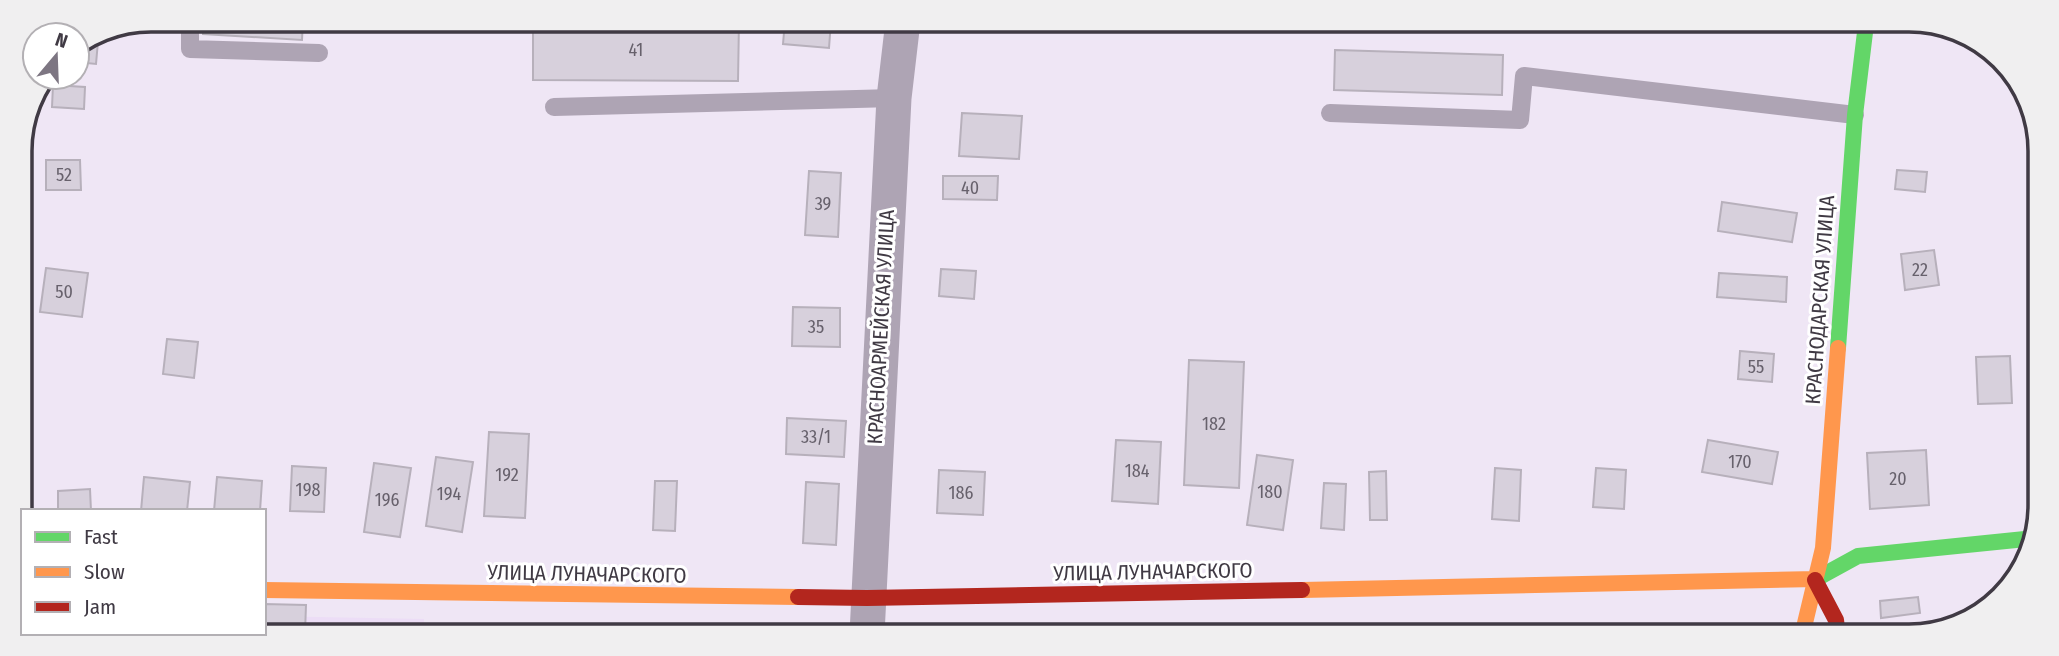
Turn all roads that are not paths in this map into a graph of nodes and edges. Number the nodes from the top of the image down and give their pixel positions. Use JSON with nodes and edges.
{"nodes":[{"id":1,"x":190,"y":32,"type":"edge"},
{"id":2,"x":901,"y":32,"type":"edge"},
{"id":3,"x":1865,"y":32,"type":"edge"},
{"id":4,"x":319,"y":53,"type":"dead end"},
{"id":5,"x":894,"y":98,"type":"junction"},
{"id":6,"x":555,"y":107,"type":"dead end"},
{"id":7,"x":1330,"y":113,"type":"dead end"},
{"id":8,"x":1855,"y":115,"type":"junction"},
{"id":9,"x":2022,"y":539,"type":"edge"},
{"id":10,"x":1815,"y":580,"type":"junction"},
{"id":11,"x":266,"y":590,"type":"edge"},
{"id":12,"x":867,"y":598,"type":"junction"},
{"id":13,"x":867,"y":624,"type":"edge"},
{"id":14,"x":1805,"y":624,"type":"edge"},
{"id":15,"x":1836,"y":624,"type":"edge"}],
"edges":[{"from":1,"to":4,"type":"lane"},
{"from":2,"to":5,"type":"street","name":"КРАСНОАРМЕЙСКАЯ УЛИЦА"},
{"from":3,"to":8,"type":"street","name":"КРАСНОДАРСКАЯ УЛИЦА"},
{"from":5,"to":6,"type":"lane"},
{"from":5,"to":12,"type":"street","name":"КРАСНОАРМЕЙСКАЯ УЛИЦА"},
{"from":7,"to":8,"type":"lane"},
{"from":8,"to":10,"type":"street","name":"КРАСНОДАРСКАЯ УЛИЦА"},
{"from":9,"to":10,"type":"street","name":"УЛИЦА ЛУНАЧАРСКОГО"},
{"from":10,"to":12,"type":"street","name":"УЛИЦА ЛУНАЧАРСКОГО"},
{"from":10,"to":14,"type":"street","name":"КРАСНОДАРСКАЯ УЛИЦА"},
{"from":10,"to":15,"type":"street"},
{"from":11,"to":12,"type":"street","name":"УЛИЦА ЛУНАЧАРСКОГО"},
{"from":12,"to":13,"type":"street","name":"КРАСНОАРМЕЙСКАЯ УЛИЦА"}]}
